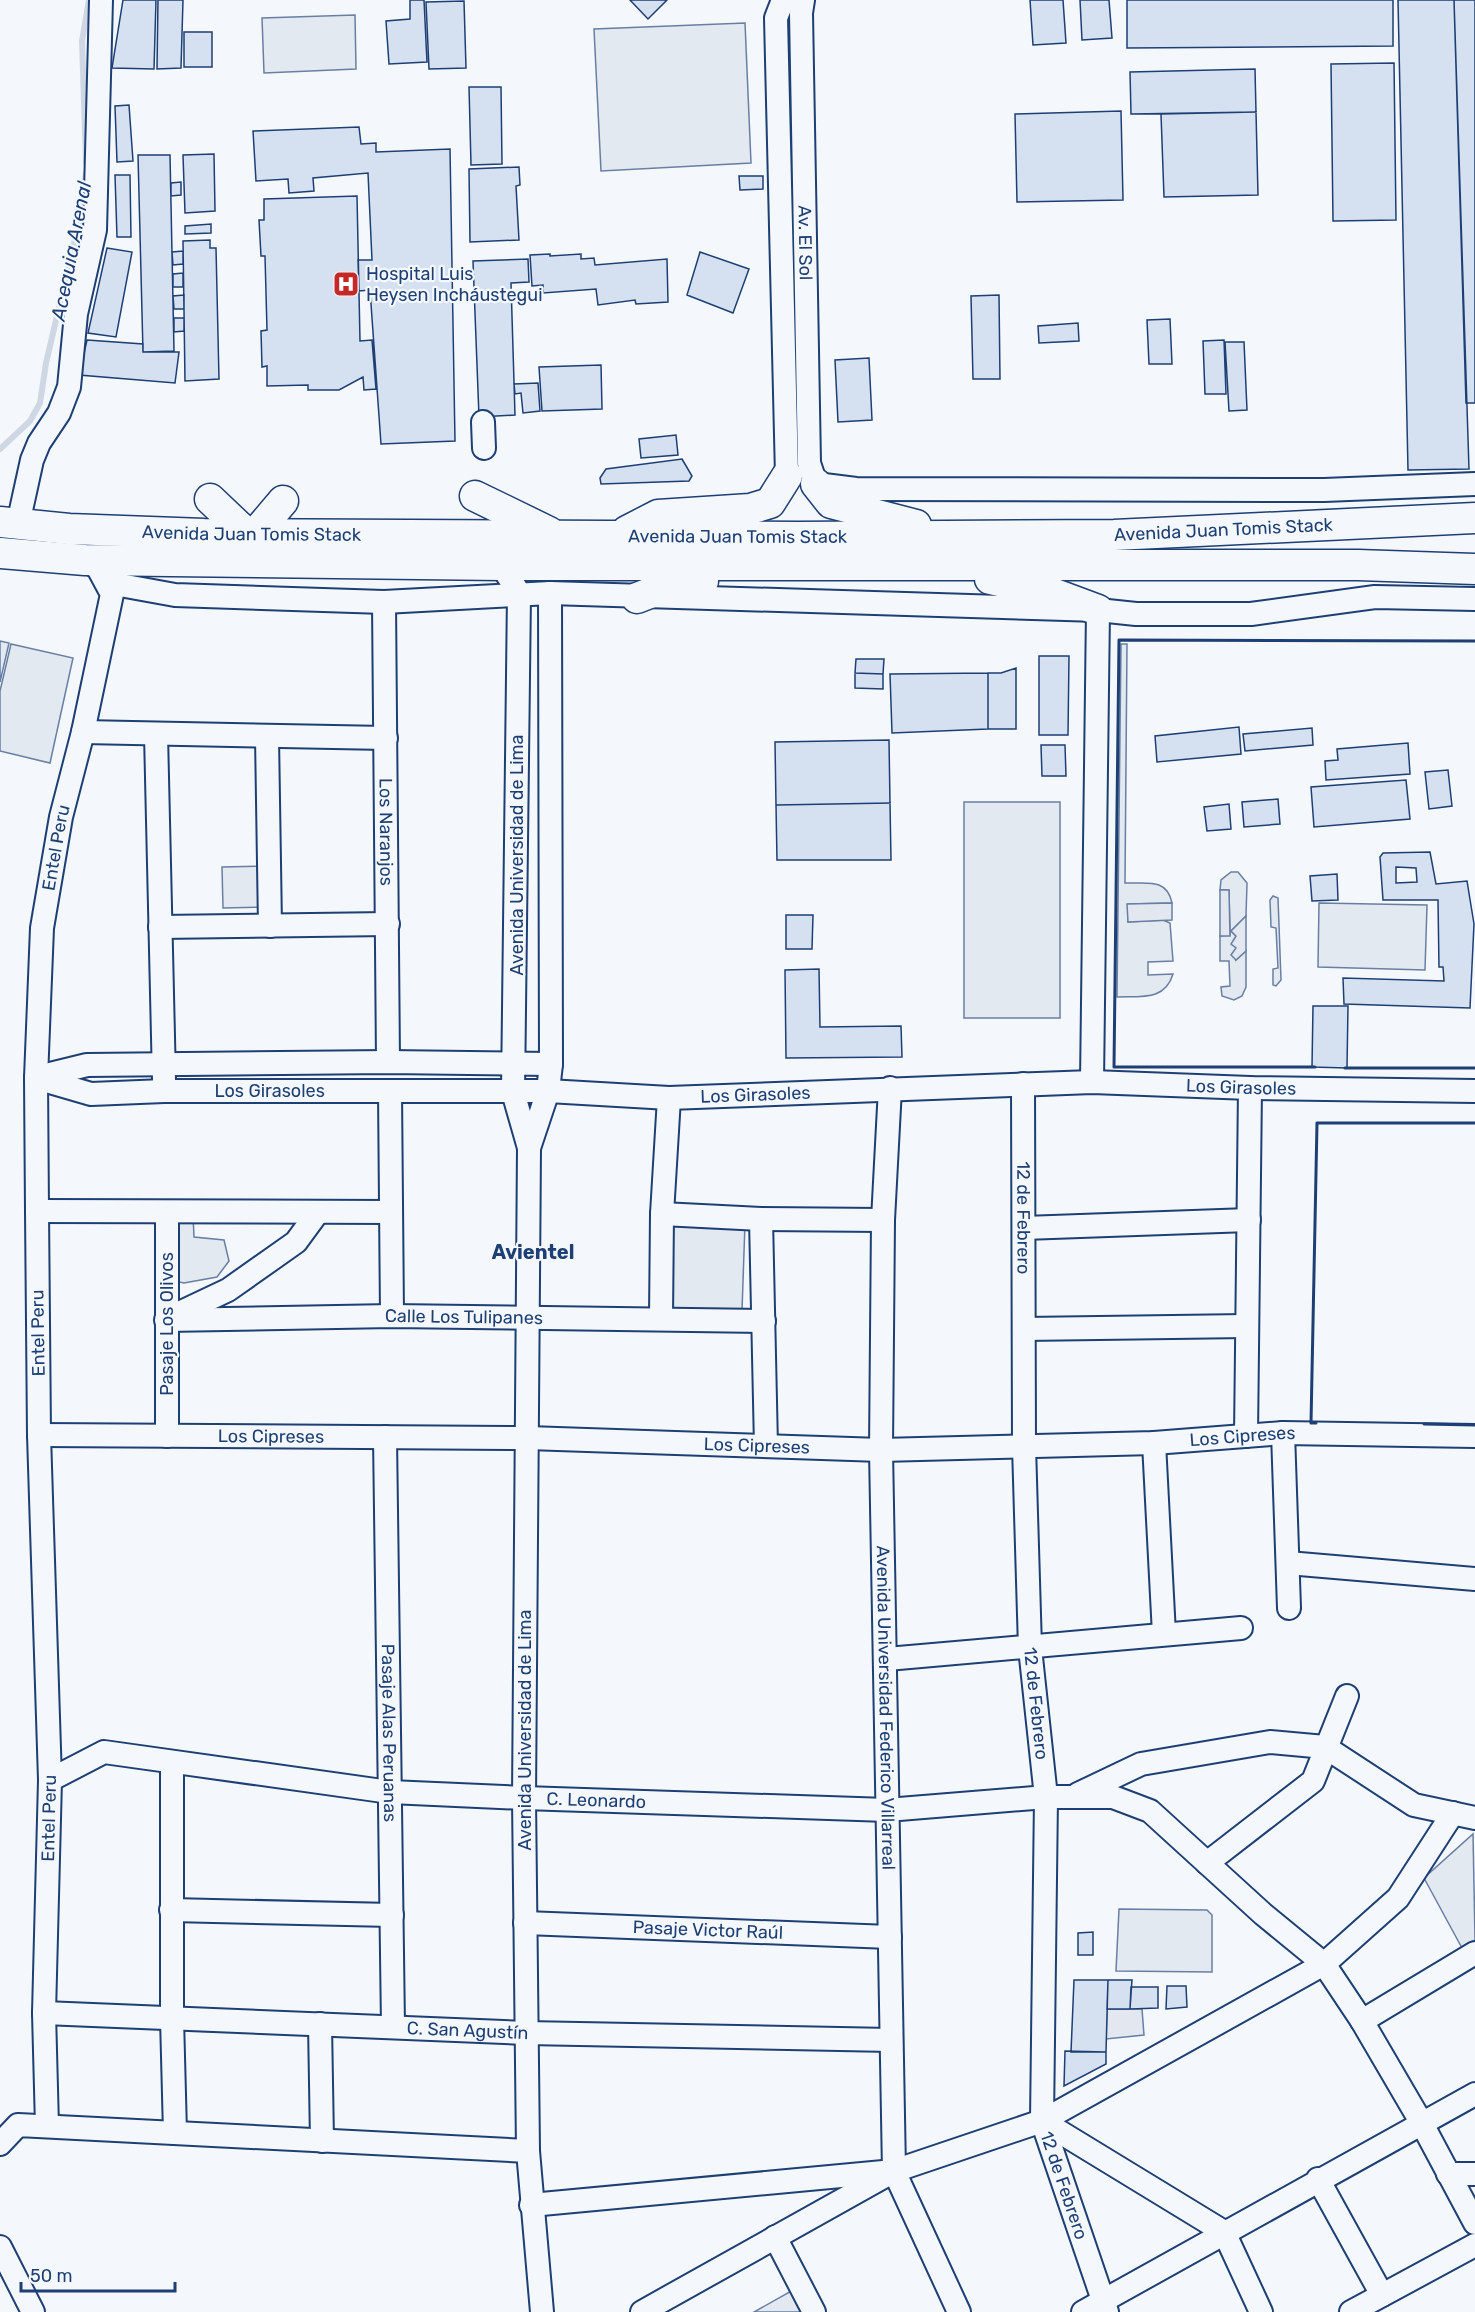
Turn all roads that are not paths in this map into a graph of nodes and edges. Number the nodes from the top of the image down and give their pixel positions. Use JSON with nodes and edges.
{"nodes":[{"id":1,"x":101,"y":0,"type":"edge"},
{"id":2,"x":783,"y":0,"type":"edge"},
{"id":3,"x":803,"y":0,"type":"edge"},
{"id":4,"x":483,"y":422,"type":"dead end"},
{"id":5,"x":484,"y":448,"type":"dead end"},
{"id":6,"x":786,"y":476,"type":"joint"},
{"id":7,"x":816,"y":484,"type":"junction"},
{"id":8,"x":1475,"y":484,"type":"edge"},
{"id":9,"x":475,"y":496,"type":"dead end"},
{"id":10,"x":210,"y":499,"type":"dead end"},
{"id":11,"x":283,"y":501,"type":"dead end"},
{"id":12,"x":658,"y":515,"type":"junction"},
{"id":13,"x":519,"y":517,"type":"junction"},
{"id":14,"x":1475,"y":518,"type":"edge"},
{"id":15,"x":9,"y":523,"type":"edge"},
{"id":16,"x":251,"y":534,"type":"junction"},
{"id":17,"x":942,"y":534,"type":"junction"},
{"id":18,"x":555,"y":535,"type":"junction"},
{"id":19,"x":618,"y":535,"type":"junction"},
{"id":20,"x":0,"y":553,"type":"edge"},
{"id":21,"x":85,"y":560,"type":"junction"},
{"id":22,"x":501,"y":566,"type":"junction"},
{"id":23,"x":857,"y":567,"type":"junction"},
{"id":24,"x":916,"y":567,"type":"junction"},
{"id":25,"x":1475,"y":569,"type":"edge"},
{"id":26,"x":109,"y":583,"type":"junction"},
{"id":27,"x":519,"y":593,"type":"junction"},
{"id":28,"x":550,"y":593,"type":"junction"},
{"id":29,"x":637,"y":598,"type":"junction"},
{"id":30,"x":1475,"y":598,"type":"edge"},
{"id":31,"x":384,"y":602,"type":"junction"},
{"id":32,"x":1098,"y":610,"type":"junction"},
{"id":33,"x":83,"y":732,"type":"junction"},
{"id":34,"x":156,"y":734,"type":"junction"},
{"id":35,"x":267,"y":737,"type":"junction"},
{"id":36,"x":386,"y":738,"type":"junction"},
{"id":37,"x":388,"y":924,"type":"junction"},
{"id":38,"x":270,"y":926,"type":"junction"},
{"id":39,"x":160,"y":927,"type":"junction"},
{"id":40,"x":388,"y":1062,"type":"junction"},
{"id":41,"x":165,"y":1064,"type":"junction"},
{"id":42,"x":515,"y":1064,"type":"junction"},
{"id":43,"x":551,"y":1064,"type":"junction"},
{"id":44,"x":36,"y":1078,"type":"junction"},
{"id":45,"x":1092,"y":1082,"type":"junction"},
{"id":46,"x":1023,"y":1084,"type":"junction"},
{"id":47,"x":890,"y":1088,"type":"junction"},
{"id":48,"x":1250,"y":1088,"type":"junction"},
{"id":49,"x":164,"y":1091,"type":"junction"},
{"id":50,"x":390,"y":1091,"type":"junction"},
{"id":51,"x":548,"y":1091,"type":"junction"},
{"id":52,"x":1475,"y":1091,"type":"edge"},
{"id":53,"x":513,"y":1092,"type":"junction"},
{"id":54,"x":669,"y":1098,"type":"junction"},
{"id":55,"x":529,"y":1148,"type":"junction"},
{"id":56,"x":37,"y":1211,"type":"junction"},
{"id":57,"x":167,"y":1212,"type":"junction"},
{"id":58,"x":318,"y":1212,"type":"junction"},
{"id":59,"x":391,"y":1212,"type":"junction"},
{"id":60,"x":662,"y":1214,"type":"junction"},
{"id":61,"x":761,"y":1219,"type":"junction"},
{"id":62,"x":1249,"y":1220,"type":"junction"},
{"id":63,"x":883,"y":1221,"type":"junction"},
{"id":64,"x":1024,"y":1228,"type":"junction"},
{"id":65,"x":392,"y":1316,"type":"junction"},
{"id":66,"x":530,"y":1318,"type":"junction"},
{"id":67,"x":661,"y":1318,"type":"junction"},
{"id":68,"x":166,"y":1320,"type":"junction"},
{"id":69,"x":764,"y":1321,"type":"junction"},
{"id":70,"x":1247,"y":1326,"type":"junction"},
{"id":71,"x":1024,"y":1329,"type":"junction"},
{"id":72,"x":1283,"y":1433,"type":"junction"},
{"id":73,"x":39,"y":1435,"type":"junction"},
{"id":74,"x":167,"y":1436,"type":"junction"},
{"id":75,"x":1246,"y":1436,"type":"junction"},
{"id":76,"x":1475,"y":1436,"type":"edge"},
{"id":77,"x":385,"y":1437,"type":"junction"},
{"id":78,"x":528,"y":1438,"type":"junction"},
{"id":79,"x":1154,"y":1443,"type":"junction"},
{"id":80,"x":766,"y":1446,"type":"junction"},
{"id":81,"x":1024,"y":1446,"type":"junction"},
{"id":82,"x":881,"y":1450,"type":"junction"},
{"id":83,"x":1287,"y":1563,"type":"junction"},
{"id":84,"x":1475,"y":1579,"type":"edge"},
{"id":85,"x":1289,"y":1608,"type":"dead end"},
{"id":86,"x":1241,"y":1628,"type":"dead end"},
{"id":87,"x":1164,"y":1634,"type":"junction"},
{"id":88,"x":1029,"y":1648,"type":"junction"},
{"id":89,"x":887,"y":1659,"type":"junction"},
{"id":90,"x":1347,"y":1696,"type":"dead end"},
{"id":91,"x":1325,"y":1747,"type":"junction"},
{"id":92,"x":172,"y":1762,"type":"junction"},
{"id":93,"x":50,"y":1780,"type":"junction"},
{"id":94,"x":390,"y":1792,"type":"junction"},
{"id":95,"x":1046,"y":1797,"type":"junction"},
{"id":96,"x":1071,"y":1797,"type":"junction"},
{"id":97,"x":524,"y":1798,"type":"junction"},
{"id":98,"x":887,"y":1810,"type":"junction"},
{"id":99,"x":1453,"y":1813,"type":"junction"},
{"id":100,"x":1475,"y":1818,"type":"edge"},
{"id":101,"x":1207,"y":1863,"type":"junction"},
{"id":102,"x":171,"y":1910,"type":"junction"},
{"id":103,"x":392,"y":1915,"type":"junction"},
{"id":104,"x":525,"y":1923,"type":"junction"},
{"id":105,"x":890,"y":1937,"type":"junction"},
{"id":106,"x":1475,"y":1953,"type":"edge"},
{"id":107,"x":1324,"y":1964,"type":"junction"},
{"id":108,"x":44,"y":2013,"type":"junction"},
{"id":109,"x":172,"y":2018,"type":"junction"},
{"id":110,"x":1362,"y":2021,"type":"junction"},
{"id":111,"x":320,"y":2024,"type":"junction"},
{"id":112,"x":393,"y":2027,"type":"junction"},
{"id":113,"x":526,"y":2032,"type":"junction"},
{"id":114,"x":891,"y":2040,"type":"junction"},
{"id":115,"x":1475,"y":2094,"type":"edge"},
{"id":116,"x":1042,"y":2121,"type":"junction"},
{"id":117,"x":1421,"y":2122,"type":"junction"},
{"id":118,"x":47,"y":2126,"type":"junction"},
{"id":119,"x":175,"y":2133,"type":"junction"},
{"id":120,"x":322,"y":2141,"type":"junction"},
{"id":121,"x":0,"y":2145,"type":"edge"},
{"id":122,"x":528,"y":2151,"type":"junction"},
{"id":123,"x":894,"y":2171,"type":"junction"},
{"id":124,"x":1448,"y":2174,"type":"junction"},
{"id":125,"x":1475,"y":2174,"type":"edge"},
{"id":126,"x":1318,"y":2180,"type":"junction"},
{"id":127,"x":531,"y":2205,"type":"junction"},
{"id":128,"x":1475,"y":2223,"type":"edge"},
{"id":129,"x":1224,"y":2232,"type":"junction"},
{"id":130,"x":776,"y":2237,"type":"junction"},
{"id":131,"x":1475,"y":2245,"type":"edge"},
{"id":132,"x":0,"y":2247,"type":"edge"},
{"id":133,"x":1382,"y":2295,"type":"junction"},
{"id":134,"x":667,"y":2306,"type":"edge"},
{"id":135,"x":1097,"y":2308,"type":"edge"},
{"id":136,"x":33,"y":2312,"type":"edge"},
{"id":137,"x":542,"y":2312,"type":"edge"},
{"id":138,"x":642,"y":2312,"type":"edge"},
{"id":139,"x":814,"y":2312,"type":"edge"},
{"id":140,"x":959,"y":2312,"type":"edge"},
{"id":141,"x":1262,"y":2312,"type":"edge"},
{"id":142,"x":1351,"y":2312,"type":"edge"}],
"edges":[{"from":1,"to":15,"type":"street"},
{"from":2,"to":6,"type":"street","name":"Av. El Sol"},
{"from":3,"to":7,"type":"street","name":"Av. El Sol"},
{"from":4,"to":5,"type":"street"},
{"from":6,"to":12,"type":"main road"},
{"from":7,"to":8,"type":"street","name":"Avenida Juan Tomis Stack"},
{"from":7,"to":17,"type":"main road"},
{"from":9,"to":13,"type":"main road"},
{"from":10,"to":16,"type":"main road"},
{"from":11,"to":16,"type":"main road"},
{"from":12,"to":13,"type":"main road"},
{"from":12,"to":19,"type":"main road"},
{"from":13,"to":18,"type":"main road"},
{"from":14,"to":17,"type":"main road","name":"Avenida Juan Tomis Stack"},
{"from":15,"to":16,"type":"main road","name":"Avenida Juan Tomis Stack"},
{"from":16,"to":18,"type":"main road","name":"Avenida Juan Tomis Stack"},
{"from":17,"to":19,"type":"main road","name":"Avenida Juan Tomis Stack"},
{"from":18,"to":19,"type":"main road","name":"Avenida Juan Tomis Stack"},
{"from":20,"to":21,"type":"main road","name":"Avenida Juan Tomis Stack"},
{"from":21,"to":22,"type":"main road","name":"Avenida Juan Tomis Stack"},
{"from":21,"to":26,"type":"street"},
{"from":22,"to":23,"type":"main road","name":"Avenida Juan Tomis Stack"},
{"from":22,"to":27,"type":"street"},
{"from":23,"to":24,"type":"main road","name":"Avenida Juan Tomis Stack"},
{"from":23,"to":29,"type":"main road"},
{"from":24,"to":25,"type":"main road","name":"Avenida Juan Tomis Stack"},
{"from":24,"to":32,"type":"main road"},
{"from":26,"to":31,"type":"street"},
{"from":26,"to":33,"type":"street","name":"Entel Peru"},
{"from":27,"to":28,"type":"street"},
{"from":27,"to":31,"type":"street"},
{"from":27,"to":42,"type":"street","name":"Avenida Universidad de Lima"},
{"from":28,"to":29,"type":"street"},
{"from":28,"to":43,"type":"street","name":"Avenida Universidad de Lima"},
{"from":29,"to":32,"type":"street"},
{"from":30,"to":32,"type":"street"},
{"from":31,"to":36,"type":"street","name":"Los Naranjos"},
{"from":32,"to":45,"type":"street"},
{"from":33,"to":34,"type":"street"},
{"from":33,"to":44,"type":"street","name":"Entel Peru"},
{"from":34,"to":35,"type":"street"},
{"from":34,"to":39,"type":"street"},
{"from":35,"to":36,"type":"street"},
{"from":35,"to":38,"type":"street"},
{"from":36,"to":37,"type":"street","name":"Los Naranjos"},
{"from":37,"to":38,"type":"street"},
{"from":37,"to":40,"type":"street","name":"Los Naranjos"},
{"from":38,"to":39,"type":"street"},
{"from":39,"to":41,"type":"street"},
{"from":40,"to":41,"type":"street"},
{"from":40,"to":42,"type":"street"},
{"from":41,"to":44,"type":"street"},
{"from":41,"to":49,"type":"street"},
{"from":42,"to":43,"type":"street"},
{"from":42,"to":53,"type":"street","name":"Avenida Universidad de Lima"},
{"from":43,"to":51,"type":"street","name":"Avenida Universidad de Lima"},
{"from":44,"to":49,"type":"street","name":"Los Girasoles"},
{"from":44,"to":56,"type":"street","name":"Entel Peru"},
{"from":45,"to":46,"type":"street","name":"Los Girasoles"},
{"from":45,"to":48,"type":"street","name":"Los Girasoles"},
{"from":46,"to":47,"type":"street","name":"Los Girasoles"},
{"from":46,"to":64,"type":"street","name":"12 de Febrero"},
{"from":47,"to":54,"type":"street","name":"Los Girasoles"},
{"from":47,"to":63,"type":"street","name":"Avenida Universidad Federico Villarreal"},
{"from":48,"to":52,"type":"street","name":"Los Girasoles"},
{"from":48,"to":62,"type":"street"},
{"from":49,"to":50,"type":"street","name":"Los Girasoles"},
{"from":50,"to":53,"type":"street","name":"Los Girasoles"},
{"from":50,"to":59,"type":"street"},
{"from":51,"to":53,"type":"street","name":"Los Girasoles"},
{"from":51,"to":54,"type":"street","name":"Los Girasoles"},
{"from":51,"to":55,"type":"street","name":"Avenida Universidad de Lima"},
{"from":53,"to":55,"type":"street","name":"Avenida Universidad de Lima"},
{"from":54,"to":60,"type":"street"},
{"from":55,"to":66,"type":"street","name":"Avenida Universidad de Lima"},
{"from":56,"to":57,"type":"street"},
{"from":56,"to":73,"type":"street","name":"Entel Peru"},
{"from":57,"to":58,"type":"street"},
{"from":57,"to":68,"type":"street","name":"Pasaje Los Olivos"},
{"from":58,"to":59,"type":"street"},
{"from":58,"to":68,"type":"street"},
{"from":59,"to":65,"type":"street"},
{"from":60,"to":61,"type":"street"},
{"from":60,"to":67,"type":"street"},
{"from":61,"to":63,"type":"street"},
{"from":61,"to":69,"type":"street"},
{"from":62,"to":64,"type":"street"},
{"from":62,"to":70,"type":"street"},
{"from":63,"to":82,"type":"street","name":"Avenida Universidad Federico Villarreal"},
{"from":64,"to":71,"type":"street","name":"12 de Febrero"},
{"from":65,"to":66,"type":"street","name":"Calle Los Tulipanes"},
{"from":65,"to":68,"type":"street","name":"Calle Los Tulipanes"},
{"from":66,"to":67,"type":"street","name":"Calle Los Tulipanes"},
{"from":66,"to":78,"type":"street","name":"Avenida Universidad de Lima"},
{"from":67,"to":69,"type":"street","name":"Calle Los Tulipanes"},
{"from":68,"to":74,"type":"street","name":"Pasaje Los Olivos"},
{"from":69,"to":80,"type":"street"},
{"from":70,"to":71,"type":"street"},
{"from":70,"to":75,"type":"street"},
{"from":71,"to":81,"type":"street","name":"12 de Febrero"},
{"from":72,"to":75,"type":"street","name":"Los Cipreses"},
{"from":72,"to":76,"type":"street","name":"Los Cipreses"},
{"from":72,"to":83,"type":"street"},
{"from":73,"to":74,"type":"street","name":"Los Cipreses"},
{"from":73,"to":93,"type":"street","name":"Entel Peru"},
{"from":74,"to":77,"type":"street","name":"Los Cipreses"},
{"from":75,"to":79,"type":"street","name":"Los Cipreses"},
{"from":77,"to":78,"type":"street","name":"Los Cipreses"},
{"from":77,"to":94,"type":"street","name":"Pasaje Alas Peruanas"},
{"from":78,"to":80,"type":"street","name":"Los Cipreses"},
{"from":78,"to":97,"type":"street","name":"Avenida Universidad de Lima"},
{"from":79,"to":81,"type":"street","name":"Los Cipreses"},
{"from":79,"to":87,"type":"street"},
{"from":80,"to":82,"type":"street","name":"Los Cipreses"},
{"from":81,"to":82,"type":"street","name":"Los Cipreses"},
{"from":81,"to":88,"type":"street","name":"12 de Febrero"},
{"from":82,"to":89,"type":"street","name":"Avenida Universidad Federico Villarreal"},
{"from":83,"to":84,"type":"street"},
{"from":83,"to":85,"type":"street"},
{"from":86,"to":87,"type":"street"},
{"from":87,"to":88,"type":"street"},
{"from":88,"to":89,"type":"street"},
{"from":88,"to":95,"type":"street","name":"12 de Febrero"},
{"from":89,"to":98,"type":"street","name":"Avenida Universidad Federico Villarreal"},
{"from":90,"to":91,"type":"street"},
{"from":91,"to":96,"type":"street"},
{"from":91,"to":99,"type":"street"},
{"from":91,"to":101,"type":"street"},
{"from":92,"to":93,"type":"street","name":"C. Leonardo"},
{"from":92,"to":94,"type":"street","name":"C. Leonardo"},
{"from":92,"to":102,"type":"street"},
{"from":93,"to":108,"type":"street","name":"Entel Peru"},
{"from":94,"to":97,"type":"street","name":"C. Leonardo"},
{"from":94,"to":103,"type":"street","name":"Pasaje Alas Peruanas"},
{"from":95,"to":96,"type":"street","name":"C. Leonardo"},
{"from":95,"to":98,"type":"street","name":"C. Leonardo"},
{"from":95,"to":116,"type":"street","name":"12 de Febrero"},
{"from":96,"to":101,"type":"street","name":"C. Leonardo"},
{"from":97,"to":98,"type":"street","name":"C. Leonardo"},
{"from":97,"to":104,"type":"street","name":"Avenida Universidad de Lima"},
{"from":98,"to":105,"type":"street","name":"Avenida Universidad Federico Villarreal"},
{"from":99,"to":100,"type":"street"},
{"from":99,"to":107,"type":"street"},
{"from":101,"to":107,"type":"street","name":"C. Leonardo"},
{"from":102,"to":103,"type":"street"},
{"from":102,"to":109,"type":"street"},
{"from":103,"to":112,"type":"street","name":"Pasaje Alas Peruanas"},
{"from":104,"to":105,"type":"street","name":"Pasaje Victor Raúl"},
{"from":104,"to":113,"type":"street","name":"Avenida Universidad de Lima"},
{"from":105,"to":114,"type":"street","name":"Avenida Universidad Federico Villarreal"},
{"from":106,"to":110,"type":"street"},
{"from":107,"to":110,"type":"street","name":"C. Leonardo"},
{"from":107,"to":116,"type":"street"},
{"from":108,"to":109,"type":"street","name":"C. San Agustín"},
{"from":108,"to":118,"type":"street","name":"Entel Peru"},
{"from":109,"to":111,"type":"street","name":"C. San Agustín"},
{"from":109,"to":119,"type":"street"},
{"from":110,"to":117,"type":"street","name":"C. Leonardo"},
{"from":111,"to":112,"type":"street","name":"C. San Agustín"},
{"from":111,"to":120,"type":"street"},
{"from":112,"to":113,"type":"street","name":"C. San Agustín"},
{"from":113,"to":114,"type":"street","name":"C. San Agustín"},
{"from":113,"to":122,"type":"street","name":"Avenida Universidad de Lima"},
{"from":114,"to":123,"type":"street","name":"Avenida Universidad Federico Villarreal"},
{"from":115,"to":117,"type":"street"},
{"from":116,"to":123,"type":"street"},
{"from":116,"to":129,"type":"street"},
{"from":116,"to":135,"type":"street","name":"12 de Febrero"},
{"from":117,"to":124,"type":"street","name":"C. Leonardo"},
{"from":117,"to":126,"type":"street"},
{"from":118,"to":119,"type":"street"},
{"from":118,"to":121,"type":"street"},
{"from":119,"to":120,"type":"street"},
{"from":120,"to":122,"type":"street"},
{"from":122,"to":127,"type":"street","name":"Avenida Universidad de Lima"},
{"from":123,"to":127,"type":"street"},
{"from":123,"to":130,"type":"street"},
{"from":123,"to":140,"type":"street","name":"Avenida Universidad Federico Villarreal"},
{"from":124,"to":125,"type":"street"},
{"from":124,"to":128,"type":"street","name":"C. Leonardo"},
{"from":126,"to":129,"type":"street"},
{"from":126,"to":133,"type":"street"},
{"from":127,"to":137,"type":"street","name":"Avenida Universidad de Lima"},
{"from":129,"to":135,"type":"street"},
{"from":129,"to":141,"type":"street"},
{"from":130,"to":134,"type":"street"},
{"from":130,"to":139,"type":"street"},
{"from":131,"to":133,"type":"street"},
{"from":132,"to":136,"type":"street"},
{"from":133,"to":142,"type":"street"},
{"from":134,"to":138,"type":"street"}]}
